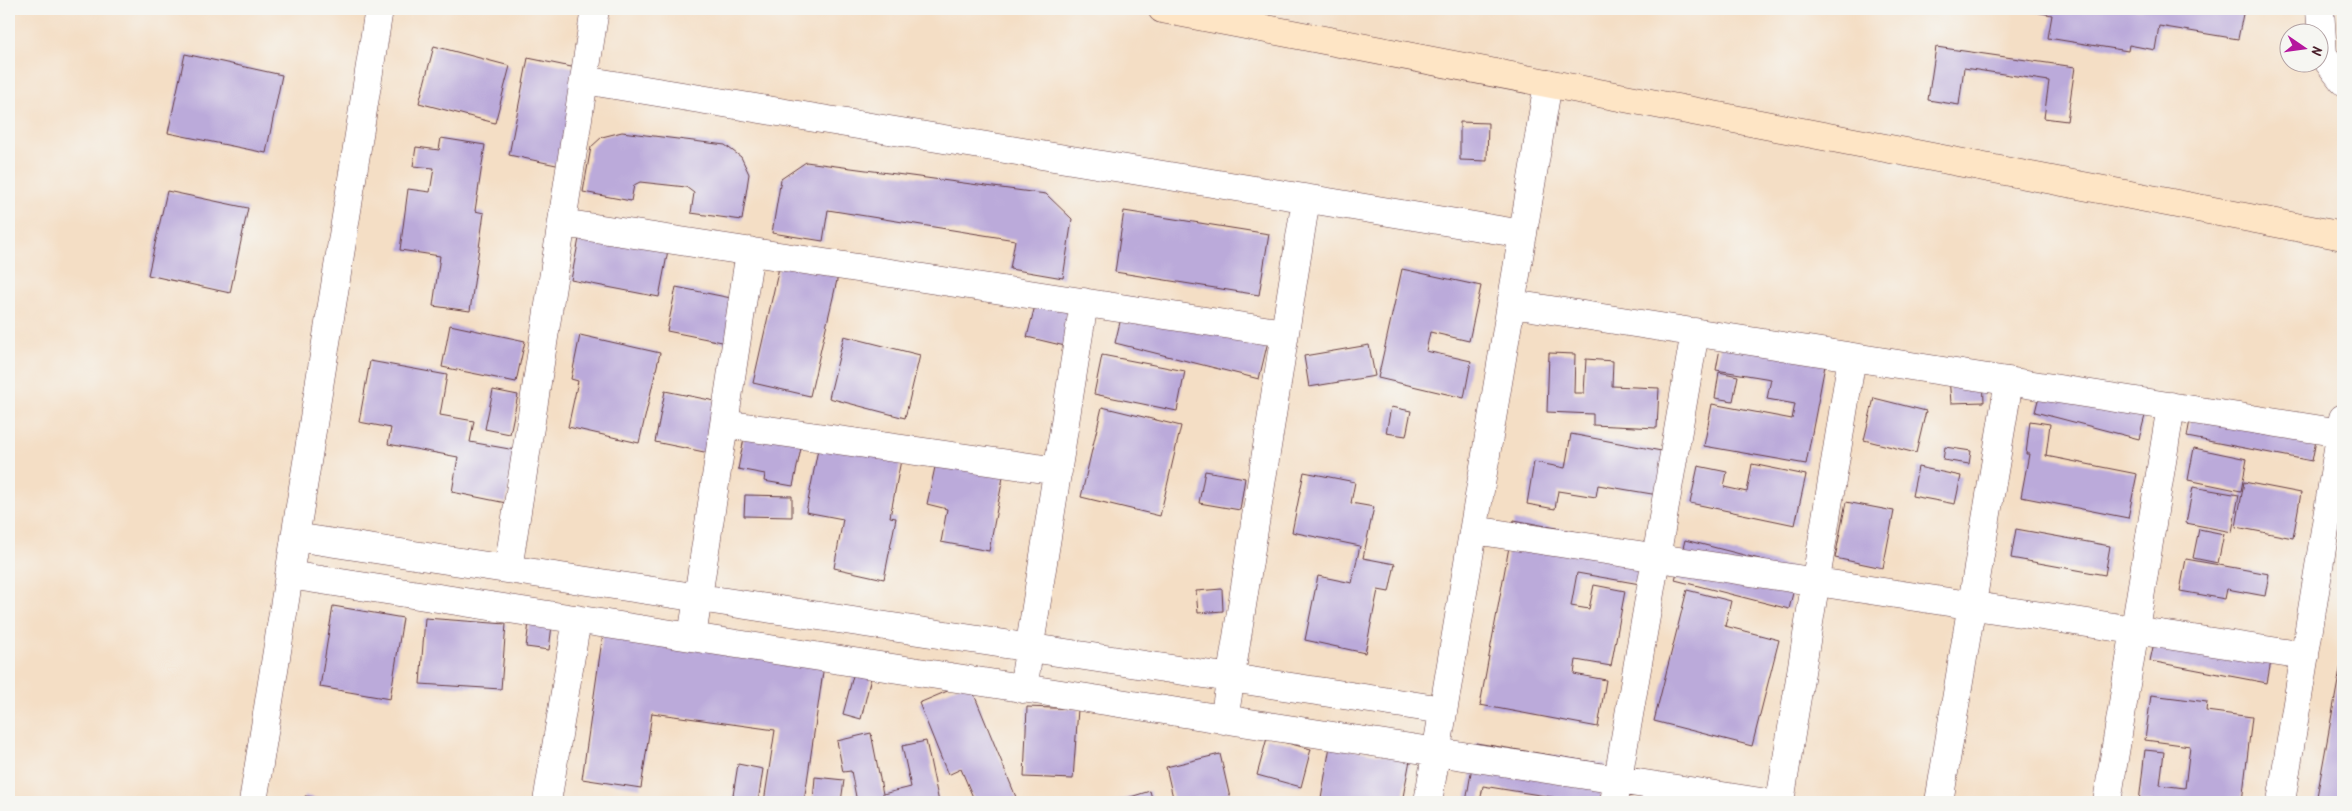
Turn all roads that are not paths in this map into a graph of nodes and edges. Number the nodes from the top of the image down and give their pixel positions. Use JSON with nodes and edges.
{"nodes":[{"id":1,"x":379,"y":9,"type":"edge"},
{"id":2,"x":595,"y":9,"type":"edge"},
{"id":3,"x":1162,"y":9,"type":"edge"},
{"id":4,"x":2320,"y":9,"type":"edge"},
{"id":5,"x":584,"y":80,"type":"junction"},
{"id":6,"x":2343,"y":82,"type":"edge"},
{"id":7,"x":1548,"y":83,"type":"junction"},
{"id":8,"x":1306,"y":199,"type":"junction"},
{"id":9,"x":562,"y":223,"type":"junction"},
{"id":10,"x":1523,"y":234,"type":"junction"},
{"id":11,"x":2343,"y":236,"type":"edge"},
{"id":12,"x":750,"y":251,"type":"junction"},
{"id":13,"x":1084,"y":302,"type":"junction"},
{"id":14,"x":1512,"y":304,"type":"junction"},
{"id":15,"x":1695,"y":332,"type":"junction"},
{"id":16,"x":1284,"y":333,"type":"junction"},
{"id":17,"x":1852,"y":357,"type":"junction"},
{"id":18,"x":2009,"y":381,"type":"junction"},
{"id":19,"x":2171,"y":406,"type":"junction"},
{"id":20,"x":724,"y":424,"type":"junction"},
{"id":21,"x":2342,"y":425,"type":"edge"},
{"id":22,"x":1058,"y":472,"type":"junction"},
{"id":23,"x":1474,"y":530,"type":"junction"},
{"id":24,"x":295,"y":537,"type":"junction"},
{"id":25,"x":1656,"y":558,"type":"junction"},
{"id":26,"x":508,"y":569,"type":"junction"},
{"id":27,"x":289,"y":575,"type":"junction"},
{"id":28,"x":1815,"y":581,"type":"junction"},
{"id":29,"x":699,"y":598,"type":"junction"},
{"id":30,"x":1972,"y":605,"type":"junction"},
{"id":31,"x":576,"y":619,"type":"junction"},
{"id":32,"x":2134,"y":630,"type":"junction"},
{"id":33,"x":692,"y":637,"type":"junction"},
{"id":34,"x":1030,"y":648,"type":"junction"},
{"id":35,"x":2305,"y":656,"type":"junction"},
{"id":36,"x":1230,"y":678,"type":"junction"},
{"id":37,"x":1023,"y":689,"type":"junction"},
{"id":38,"x":1443,"y":710,"type":"junction"},
{"id":39,"x":1224,"y":720,"type":"junction"},
{"id":40,"x":1436,"y":753,"type":"junction"},
{"id":41,"x":1616,"y":791,"type":"edge"},
{"id":42,"x":253,"y":802,"type":"edge"},
{"id":43,"x":546,"y":802,"type":"edge"},
{"id":44,"x":1428,"y":802,"type":"edge"},
{"id":45,"x":1761,"y":802,"type":"edge"},
{"id":46,"x":1780,"y":802,"type":"edge"},
{"id":47,"x":1940,"y":802,"type":"edge"},
{"id":48,"x":2107,"y":802,"type":"edge"},
{"id":49,"x":2281,"y":802,"type":"edge"}],
"edges":[{"from":1,"to":24,"type":"street"},
{"from":2,"to":5,"type":"street"},
{"from":3,"to":7,"type":"main road"},
{"from":4,"to":6,"type":"street"},
{"from":5,"to":8,"type":"street"},
{"from":5,"to":9,"type":"street"},
{"from":7,"to":10,"type":"street"},
{"from":7,"to":11,"type":"main road"},
{"from":8,"to":10,"type":"street"},
{"from":8,"to":16,"type":"street"},
{"from":9,"to":12,"type":"street"},
{"from":9,"to":26,"type":"street"},
{"from":10,"to":14,"type":"street"},
{"from":12,"to":13,"type":"street"},
{"from":12,"to":20,"type":"street"},
{"from":13,"to":16,"type":"street"},
{"from":13,"to":22,"type":"street"},
{"from":14,"to":15,"type":"street"},
{"from":14,"to":23,"type":"street"},
{"from":15,"to":17,"type":"street"},
{"from":15,"to":25,"type":"street"},
{"from":16,"to":36,"type":"street"},
{"from":17,"to":18,"type":"street"},
{"from":17,"to":28,"type":"street"},
{"from":18,"to":19,"type":"street"},
{"from":18,"to":30,"type":"street"},
{"from":19,"to":21,"type":"street"},
{"from":19,"to":32,"type":"street"},
{"from":20,"to":22,"type":"street"},
{"from":20,"to":29,"type":"street"},
{"from":21,"to":35,"type":"street"},
{"from":22,"to":34,"type":"street"},
{"from":23,"to":25,"type":"street"},
{"from":23,"to":38,"type":"street"},
{"from":24,"to":26,"type":"street"},
{"from":24,"to":27,"type":"street"},
{"from":25,"to":28,"type":"street"},
{"from":25,"to":41,"type":"street"},
{"from":26,"to":29,"type":"street"},
{"from":27,"to":31,"type":"street"},
{"from":27,"to":42,"type":"street"},
{"from":28,"to":30,"type":"street"},
{"from":28,"to":46,"type":"street"},
{"from":29,"to":33,"type":"street"},
{"from":29,"to":34,"type":"street"},
{"from":30,"to":32,"type":"street"},
{"from":30,"to":47,"type":"street"},
{"from":31,"to":33,"type":"street"},
{"from":31,"to":43,"type":"street"},
{"from":32,"to":35,"type":"street"},
{"from":32,"to":48,"type":"street"},
{"from":33,"to":37,"type":"street"},
{"from":34,"to":36,"type":"street"},
{"from":34,"to":37,"type":"street"},
{"from":35,"to":49,"type":"street"},
{"from":36,"to":38,"type":"street"},
{"from":36,"to":39,"type":"street"},
{"from":37,"to":39,"type":"street"},
{"from":38,"to":40,"type":"street"},
{"from":39,"to":40,"type":"street"},
{"from":40,"to":41,"type":"street"},
{"from":40,"to":44,"type":"street"},
{"from":41,"to":45,"type":"street"}]}
